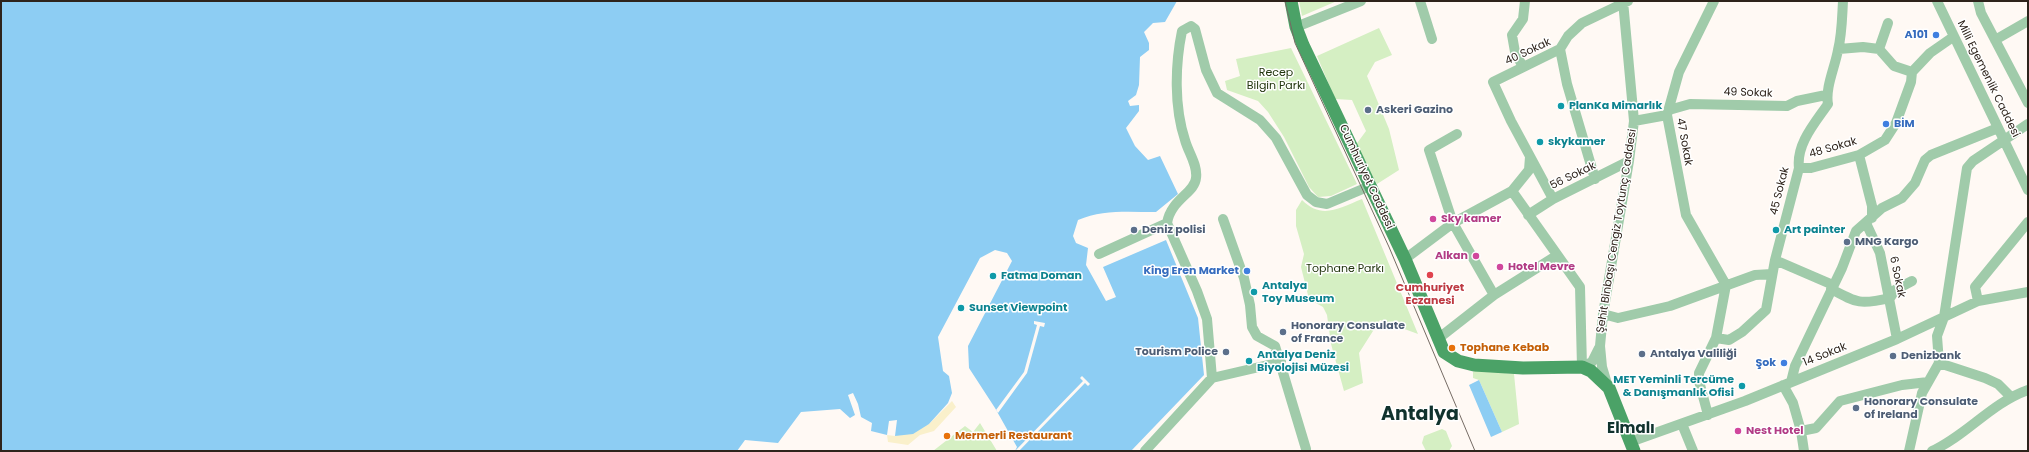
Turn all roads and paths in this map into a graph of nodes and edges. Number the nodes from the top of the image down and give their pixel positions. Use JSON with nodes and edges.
{"nodes":[{"id":1,"x":1291,"y":1,"type":"edge"},
{"id":2,"x":1361,"y":1,"type":"edge"},
{"id":3,"x":1420,"y":1,"type":"edge"},
{"id":4,"x":1526,"y":1,"type":"edge"},
{"id":5,"x":1714,"y":1,"type":"edge"},
{"id":6,"x":1843,"y":1,"type":"edge"},
{"id":7,"x":1937,"y":1,"type":"edge"},
{"id":8,"x":1978,"y":1,"type":"edge"},
{"id":9,"x":1625,"y":2,"type":"edge"},
{"id":10,"x":2028,"y":21,"type":"edge"},
{"id":11,"x":1888,"y":22,"type":"dead end"},
{"id":12,"x":1296,"y":27,"type":"junction"},
{"id":13,"x":1953,"y":36,"type":"junction"},
{"id":14,"x":1432,"y":39,"type":"dead end"},
{"id":15,"x":1995,"y":40,"type":"junction"},
{"id":16,"x":1560,"y":49,"type":"junction"},
{"id":17,"x":1839,"y":49,"type":"junction"},
{"id":18,"x":1879,"y":49,"type":"junction"},
{"id":19,"x":1523,"y":67,"type":"junction"},
{"id":20,"x":1912,"y":72,"type":"junction"},
{"id":21,"x":1826,"y":95,"type":"junction"},
{"id":22,"x":2028,"y":103,"type":"edge"},
{"id":23,"x":1668,"y":113,"type":"junction"},
{"id":24,"x":1634,"y":121,"type":"junction"},
{"id":25,"x":2028,"y":124,"type":"edge"},
{"id":26,"x":1998,"y":128,"type":"junction"},
{"id":27,"x":1457,"y":134,"type":"dead end"},
{"id":28,"x":2005,"y":141,"type":"junction"},
{"id":29,"x":1859,"y":155,"type":"junction"},
{"id":30,"x":1530,"y":157,"type":"junction"},
{"id":31,"x":1629,"y":161,"type":"junction"},
{"id":32,"x":1799,"y":168,"type":"junction"},
{"id":33,"x":1595,"y":179,"type":"junction"},
{"id":34,"x":1370,"y":186,"type":"junction"},
{"id":35,"x":2028,"y":190,"type":"edge"},
{"id":36,"x":1512,"y":191,"type":"junction"},
{"id":37,"x":1553,"y":199,"type":"junction"},
{"id":38,"x":1528,"y":215,"type":"junction"},
{"id":39,"x":1223,"y":219,"type":"dead end"},
{"id":40,"x":1869,"y":221,"type":"junction"},
{"id":41,"x":2028,"y":222,"type":"edge"},
{"id":42,"x":1167,"y":223,"type":"junction"},
{"id":43,"x":1453,"y":223,"type":"junction"},
{"id":44,"x":1099,"y":254,"type":"dead end"},
{"id":45,"x":1556,"y":256,"type":"junction"},
{"id":46,"x":1405,"y":259,"type":"junction"},
{"id":47,"x":1775,"y":260,"type":"junction"},
{"id":48,"x":1772,"y":274,"type":"junction"},
{"id":49,"x":1912,"y":281,"type":"dead end"},
{"id":50,"x":1726,"y":285,"type":"junction"},
{"id":51,"x":1832,"y":287,"type":"junction"},
{"id":52,"x":2028,"y":292,"type":"edge"},
{"id":53,"x":1494,"y":295,"type":"junction"},
{"id":54,"x":1890,"y":298,"type":"junction"},
{"id":55,"x":1978,"y":301,"type":"junction"},
{"id":56,"x":1603,"y":314,"type":"junction"},
{"id":57,"x":1944,"y":317,"type":"junction"},
{"id":58,"x":1439,"y":338,"type":"junction"},
{"id":59,"x":1716,"y":338,"type":"junction"},
{"id":60,"x":1897,"y":339,"type":"junction"},
{"id":61,"x":1600,"y":346,"type":"junction"},
{"id":62,"x":1281,"y":362,"type":"junction"},
{"id":63,"x":1939,"y":363,"type":"junction"},
{"id":64,"x":1582,"y":367,"type":"junction"},
{"id":65,"x":1212,"y":378,"type":"junction"},
{"id":66,"x":1928,"y":382,"type":"junction"},
{"id":67,"x":1787,"y":383,"type":"junction"},
{"id":68,"x":1609,"y":388,"type":"junction"},
{"id":69,"x":2028,"y":390,"type":"edge"},
{"id":70,"x":2011,"y":397,"type":"junction"},
{"id":71,"x":1708,"y":415,"type":"junction"},
{"id":72,"x":1682,"y":424,"type":"junction"},
{"id":73,"x":1801,"y":431,"type":"junction"},
{"id":74,"x":1632,"y":446,"type":"edge"},
{"id":75,"x":1308,"y":450,"type":"edge"},
{"id":76,"x":1145,"y":451,"type":"edge"},
{"id":77,"x":1693,"y":451,"type":"edge"},
{"id":78,"x":1804,"y":451,"type":"edge"},
{"id":79,"x":1909,"y":451,"type":"edge"},
{"id":80,"x":1932,"y":451,"type":"edge"}],
"edges":[{"from":1,"to":12,"type":"main road","name":"Cumhuriyet Caddesi"},
{"from":2,"to":12,"type":"street"},
{"from":3,"to":14,"type":"street"},
{"from":4,"to":19,"type":"street"},
{"from":5,"to":23,"type":"street","name":"47 Sokak"},
{"from":6,"to":17,"type":"street","name":"45 Sokak"},
{"from":7,"to":13,"type":"street","name":"Milli Egemenlik Caddesi"},
{"from":8,"to":15,"type":"street"},
{"from":9,"to":16,"type":"street","name":"40 Sokak"},
{"from":9,"to":24,"type":"street","name":"Şehit Binbaşı Cengiz Toytunç Caddesi"},
{"from":10,"to":15,"type":"street"},
{"from":11,"to":18,"type":"street"},
{"from":12,"to":34,"type":"main road","name":"Cumhuriyet Caddesi"},
{"from":13,"to":20,"type":"street"},
{"from":13,"to":26,"type":"street","name":"Milli Egemenlik Caddesi"},
{"from":15,"to":22,"type":"street"},
{"from":16,"to":19,"type":"street","name":"40 Sokak"},
{"from":16,"to":33,"type":"street"},
{"from":17,"to":18,"type":"street"},
{"from":17,"to":21,"type":"street","name":"45 Sokak"},
{"from":18,"to":20,"type":"street"},
{"from":19,"to":30,"type":"street","name":"40 Sokak"},
{"from":20,"to":29,"type":"street","name":"48 Sokak"},
{"from":21,"to":23,"type":"street","name":"49 Sokak"},
{"from":21,"to":32,"type":"street","name":"45 Sokak"},
{"from":23,"to":24,"type":"street","name":"49 Sokak"},
{"from":23,"to":50,"type":"street","name":"47 Sokak"},
{"from":24,"to":31,"type":"street","name":"Şehit Binbaşı Cengiz Toytunç Caddesi"},
{"from":25,"to":28,"type":"street"},
{"from":26,"to":28,"type":"street","name":"Milli Egemenlik Caddesi"},
{"from":26,"to":40,"type":"street"},
{"from":27,"to":43,"type":"street"},
{"from":28,"to":35,"type":"street","name":"Milli Egemenlik Caddesi"},
{"from":28,"to":57,"type":"street"},
{"from":29,"to":32,"type":"street","name":"48 Sokak"},
{"from":29,"to":40,"type":"street","name":"6 Sokak"},
{"from":30,"to":36,"type":"street"},
{"from":30,"to":37,"type":"street"},
{"from":31,"to":33,"type":"street","name":"56 Sokak"},
{"from":31,"to":56,"type":"street","name":"Şehit Binbaşı Cengiz Toytunç Caddesi"},
{"from":32,"to":47,"type":"street","name":"45 Sokak"},
{"from":33,"to":37,"type":"street","name":"56 Sokak"},
{"from":34,"to":42,"type":"street"},
{"from":34,"to":46,"type":"main road","name":"Cumhuriyet Caddesi"},
{"from":36,"to":38,"type":"street"},
{"from":36,"to":43,"type":"street"},
{"from":37,"to":38,"type":"street","name":"56 Sokak"},
{"from":38,"to":45,"type":"street"},
{"from":39,"to":62,"type":"street"},
{"from":40,"to":51,"type":"street"},
{"from":40,"to":54,"type":"street","name":"6 Sokak"},
{"from":41,"to":55,"type":"street"},
{"from":42,"to":44,"type":"street"},
{"from":42,"to":65,"type":"street"},
{"from":43,"to":46,"type":"street"},
{"from":43,"to":53,"type":"street"},
{"from":45,"to":53,"type":"street"},
{"from":45,"to":64,"type":"street"},
{"from":46,"to":58,"type":"main road","name":"Cumhuriyet Caddesi"},
{"from":47,"to":48,"type":"street","name":"45 Sokak"},
{"from":47,"to":51,"type":"street"},
{"from":48,"to":50,"type":"street"},
{"from":48,"to":59,"type":"street","name":"45 Sokak"},
{"from":49,"to":54,"type":"street"},
{"from":50,"to":56,"type":"street"},
{"from":50,"to":59,"type":"street"},
{"from":51,"to":54,"type":"street"},
{"from":51,"to":67,"type":"street"},
{"from":52,"to":55,"type":"street","name":"14 Sokak"},
{"from":53,"to":58,"type":"street"},
{"from":54,"to":60,"type":"street","name":"6 Sokak"},
{"from":55,"to":57,"type":"street","name":"14 Sokak"},
{"from":56,"to":61,"type":"street","name":"Şehit Binbaşı Cengiz Toytunç Caddesi"},
{"from":57,"to":60,"type":"street","name":"14 Sokak"},
{"from":57,"to":63,"type":"street"},
{"from":58,"to":64,"type":"main road","name":"Cumhuriyet Caddesi"},
{"from":59,"to":71,"type":"street"},
{"from":60,"to":67,"type":"street","name":"14 Sokak"},
{"from":61,"to":64,"type":"street"},
{"from":61,"to":68,"type":"street","name":"Şehit Binbaşı Cengiz Toytunç Caddesi"},
{"from":62,"to":65,"type":"street"},
{"from":62,"to":75,"type":"street"},
{"from":63,"to":66,"type":"street"},
{"from":63,"to":70,"type":"street"},
{"from":64,"to":68,"type":"main road","name":"Şehit Binbaşı Cengiz Toytunç Caddesi"},
{"from":65,"to":76,"type":"street"},
{"from":66,"to":73,"type":"street"},
{"from":66,"to":79,"type":"street"},
{"from":67,"to":71,"type":"street","name":"14 Sokak"},
{"from":67,"to":73,"type":"street"},
{"from":68,"to":74,"type":"main road","name":"Şehit Binbaşı Cengiz Toytunç Caddesi"},
{"from":69,"to":70,"type":"street"},
{"from":70,"to":80,"type":"street"},
{"from":71,"to":72,"type":"street","name":"14 Sokak"},
{"from":72,"to":74,"type":"street","name":"14 Sokak"},
{"from":72,"to":77,"type":"street"},
{"from":73,"to":78,"type":"street"}]}
